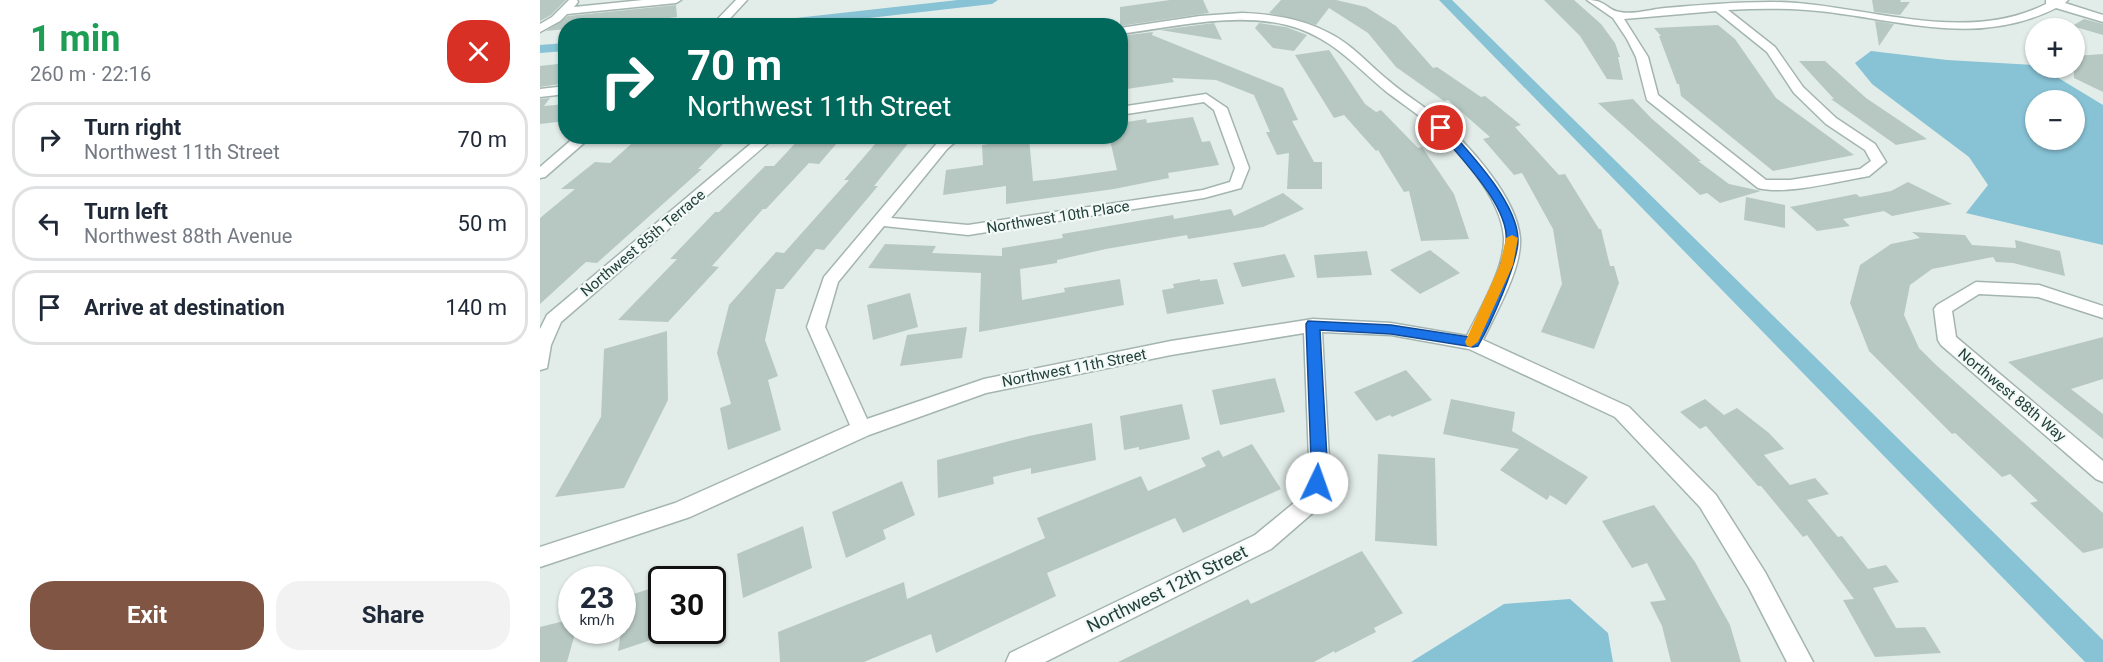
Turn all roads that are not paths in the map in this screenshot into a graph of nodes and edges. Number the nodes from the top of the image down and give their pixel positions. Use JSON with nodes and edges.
{"nodes":[{"id":1,"x":575,"y":0,"type":"edge"},
{"id":2,"x":676,"y":0,"type":"edge"},
{"id":3,"x":742,"y":0,"type":"edge"},
{"id":4,"x":1592,"y":0,"type":"edge"},
{"id":5,"x":2044,"y":0,"type":"edge"},
{"id":6,"x":1762,"y":2,"type":"edge"},
{"id":7,"x":2060,"y":2,"type":"edge"},
{"id":8,"x":1843,"y":5,"type":"edge"},
{"id":9,"x":1719,"y":8,"type":"junction"},
{"id":10,"x":565,"y":11,"type":"junction"},
{"id":11,"x":1617,"y":16,"type":"junction"},
{"id":12,"x":725,"y":18,"type":"edge"},
{"id":13,"x":2103,"y":19,"type":"edge"},
{"id":14,"x":540,"y":29,"type":"edge"},
{"id":15,"x":1128,"y":30,"type":"edge"},
{"id":16,"x":558,"y":91,"type":"edge"},
{"id":17,"x":540,"y":93,"type":"edge"},
{"id":18,"x":1128,"y":110,"type":"edge"},
{"id":19,"x":576,"y":144,"type":"edge"},
{"id":20,"x":760,"y":144,"type":"edge"},
{"id":21,"x":945,"y":144,"type":"edge"},
{"id":22,"x":540,"y":174,"type":"edge"},
{"id":23,"x":878,"y":220,"type":"junction"},
{"id":24,"x":2103,"y":312,"type":"edge"},
{"id":25,"x":1312,"y":324,"type":"junction"},
{"id":26,"x":1473,"y":342,"type":"junction"},
{"id":27,"x":540,"y":363,"type":"edge"},
{"id":28,"x":862,"y":429,"type":"junction"},
{"id":29,"x":2103,"y":473,"type":"edge"},
{"id":30,"x":540,"y":557,"type":"edge"},
{"id":31,"x":1019,"y":662,"type":"edge"},
{"id":32,"x":1800,"y":662,"type":"edge"}],
"edges":[{"from":1,"to":10,"type":"street"},
{"from":2,"to":10,"type":"street"},
{"from":3,"to":12,"type":"street"},
{"from":4,"to":11,"type":"street"},
{"from":5,"to":7,"type":"street"},
{"from":6,"to":8,"type":"street"},
{"from":6,"to":9,"type":"street"},
{"from":7,"to":8,"type":"street"},
{"from":7,"to":13,"type":"street"},
{"from":9,"to":11,"type":"street"},
{"from":9,"to":11,"type":"street"},
{"from":10,"to":14,"type":"street"},
{"from":15,"to":26,"type":"street"},
{"from":16,"to":17,"type":"street"},
{"from":18,"to":23,"type":"street","name":"Northwest 10th Place"},
{"from":19,"to":22,"type":"street"},
{"from":20,"to":27,"type":"street","name":"Northwest 85th Terrace"},
{"from":21,"to":23,"type":"street"},
{"from":23,"to":28,"type":"street"},
{"from":24,"to":29,"type":"street","name":"Northwest 88th Way"},
{"from":25,"to":26,"type":"street","name":"Northwest 11th Street"},
{"from":25,"to":28,"type":"street","name":"Northwest 11th Street"},
{"from":25,"to":31,"type":"street","name":"Northwest 12th Street"},
{"from":26,"to":32,"type":"street","name":"Northwest 11th Street"},
{"from":28,"to":30,"type":"street","name":"Northwest 11th Street"}]}
